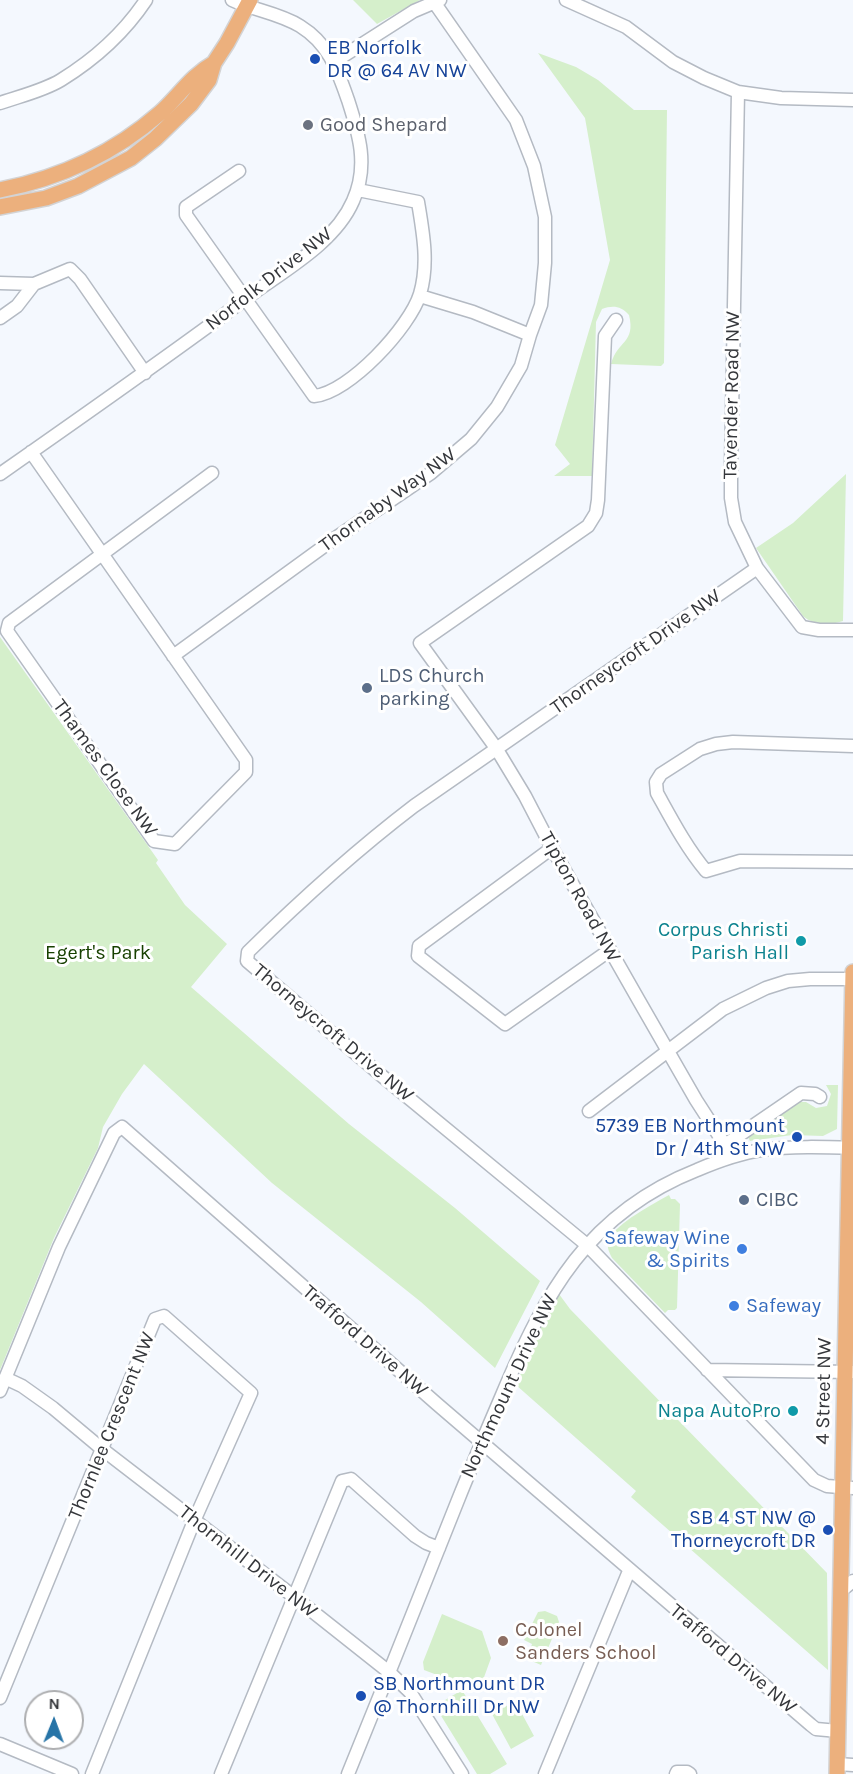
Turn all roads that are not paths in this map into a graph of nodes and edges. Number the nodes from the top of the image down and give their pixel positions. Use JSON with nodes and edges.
{"nodes":[{"id":1,"x":146,"y":0,"type":"edge"},
{"id":2,"x":232,"y":0,"type":"edge"},
{"id":3,"x":566,"y":0,"type":"edge"},
{"id":4,"x":437,"y":1,"type":"edge"},
{"id":5,"x":248,"y":3,"type":"edge"},
{"id":6,"x":334,"y":62,"type":"junction"},
{"id":7,"x":214,"y":63,"type":"junction"},
{"id":8,"x":738,"y":92,"type":"junction"},
{"id":9,"x":853,"y":100,"type":"edge"},
{"id":10,"x":0,"y":103,"type":"edge"},
{"id":11,"x":239,"y":171,"type":"dead end"},
{"id":12,"x":0,"y":190,"type":"edge"},
{"id":13,"x":358,"y":190,"type":"junction"},
{"id":14,"x":0,"y":207,"type":"edge"},
{"id":15,"x":0,"y":283,"type":"edge"},
{"id":16,"x":34,"y":284,"type":"junction"},
{"id":17,"x":420,"y":296,"type":"junction"},
{"id":18,"x":245,"y":299,"type":"junction"},
{"id":19,"x":0,"y":318,"type":"edge"},
{"id":20,"x":616,"y":320,"type":"dead end"},
{"id":21,"x":530,"y":334,"type":"junction"},
{"id":22,"x":145,"y":373,"type":"junction"},
{"id":23,"x":31,"y":452,"type":"junction"},
{"id":24,"x":212,"y":473,"type":"dead end"},
{"id":25,"x":0,"y":474,"type":"edge"},
{"id":26,"x":101,"y":553,"type":"junction"},
{"id":27,"x":757,"y":568,"type":"junction"},
{"id":28,"x":853,"y":630,"type":"edge"},
{"id":29,"x":173,"y":656,"type":"junction"},
{"id":30,"x":853,"y":746,"type":"edge"},
{"id":31,"x":496,"y":748,"type":"junction"},
{"id":32,"x":552,"y":848,"type":"junction"},
{"id":33,"x":853,"y":862,"type":"edge"},
{"id":34,"x":610,"y":950,"type":"junction"},
{"id":35,"x":853,"y":972,"type":"edge"},
{"id":36,"x":853,"y":979,"type":"edge"},
{"id":37,"x":669,"y":1051,"type":"junction"},
{"id":38,"x":852,"y":1093,"type":"edge"},
{"id":39,"x":820,"y":1097,"type":"dead end"},
{"id":40,"x":589,"y":1111,"type":"dead end"},
{"id":41,"x":725,"y":1145,"type":"junction"},
{"id":42,"x":851,"y":1148,"type":"edge"},
{"id":43,"x":729,"y":1158,"type":"junction"},
{"id":44,"x":587,"y":1245,"type":"junction"},
{"id":45,"x":707,"y":1370,"type":"junction"},
{"id":46,"x":849,"y":1372,"type":"edge"},
{"id":47,"x":5,"y":1378,"type":"junction"},
{"id":48,"x":0,"y":1391,"type":"edge"},
{"id":49,"x":482,"y":1441,"type":"junction"},
{"id":50,"x":102,"y":1449,"type":"junction"},
{"id":51,"x":848,"y":1488,"type":"edge"},
{"id":52,"x":848,"y":1514,"type":"edge"},
{"id":53,"x":194,"y":1521,"type":"junction"},
{"id":54,"x":439,"y":1548,"type":"junction"},
{"id":55,"x":847,"y":1557,"type":"edge"},
{"id":56,"x":629,"y":1571,"type":"junction"},
{"id":57,"x":847,"y":1586,"type":"edge"},
{"id":58,"x":294,"y":1596,"type":"junction"},
{"id":59,"x":389,"y":1672,"type":"junction"},
{"id":60,"x":0,"y":1698,"type":"edge"},
{"id":61,"x":838,"y":1731,"type":"junction"},
{"id":62,"x":0,"y":1744,"type":"edge"},
{"id":63,"x":853,"y":1765,"type":"edge"},
{"id":64,"x":837,"y":1769,"type":"edge"},
{"id":65,"x":72,"y":1774,"type":"edge"},
{"id":66,"x":92,"y":1774,"type":"edge"},
{"id":67,"x":221,"y":1774,"type":"edge"},
{"id":68,"x":348,"y":1774,"type":"edge"},
{"id":69,"x":462,"y":1774,"type":"edge"},
{"id":70,"x":545,"y":1774,"type":"edge"},
{"id":71,"x":676,"y":1774,"type":"edge"},
{"id":72,"x":690,"y":1774,"type":"edge"}],
"edges":[{"from":1,"to":10,"type":"street"},
{"from":2,"to":5,"type":"street","name":"Norfolk Drive NW"},
{"from":3,"to":8,"type":"street"},
{"from":4,"to":6,"type":"street"},
{"from":4,"to":21,"type":"street","name":"Thornaby Way NW"},
{"from":5,"to":6,"type":"street","name":"Norfolk Drive NW"},
{"from":5,"to":7,"type":"main road"},
{"from":6,"to":13,"type":"street","name":"Norfolk Drive NW"},
{"from":7,"to":12,"type":"main road"},
{"from":7,"to":14,"type":"main road"},
{"from":8,"to":9,"type":"street"},
{"from":8,"to":27,"type":"street","name":"Tavender Road NW"},
{"from":11,"to":18,"type":"street"},
{"from":13,"to":17,"type":"street"},
{"from":13,"to":18,"type":"street","name":"Norfolk Drive NW"},
{"from":15,"to":16,"type":"street"},
{"from":16,"to":19,"type":"street"},
{"from":16,"to":22,"type":"street"},
{"from":17,"to":18,"type":"street"},
{"from":17,"to":21,"type":"street"},
{"from":18,"to":22,"type":"street","name":"Norfolk Drive NW"},
{"from":20,"to":31,"type":"street","name":"Tipton Road NW"},
{"from":21,"to":29,"type":"street","name":"Thornaby Way NW"},
{"from":22,"to":23,"type":"street","name":"Norfolk Drive NW"},
{"from":23,"to":25,"type":"street","name":"Norfolk Drive NW"},
{"from":23,"to":26,"type":"street","name":"Thames Close NW"},
{"from":24,"to":26,"type":"street"},
{"from":26,"to":29,"type":"street","name":"Thames Close NW"},
{"from":26,"to":29,"type":"street","name":"Thames Close NW"},
{"from":27,"to":28,"type":"street","name":"Tavender Road NW"},
{"from":27,"to":31,"type":"street","name":"Thorneycroft Drive NW"},
{"from":30,"to":33,"type":"street"},
{"from":31,"to":32,"type":"street","name":"Tipton Road NW"},
{"from":31,"to":44,"type":"street","name":"Thorneycroft Drive NW"},
{"from":32,"to":34,"type":"street","name":"Tipton Road NW"},
{"from":32,"to":34,"type":"street"},
{"from":34,"to":37,"type":"street","name":"Tipton Road NW"},
{"from":35,"to":36,"type":"main road","name":"4 Street NW"},
{"from":36,"to":37,"type":"street"},
{"from":36,"to":38,"type":"main road","name":"4 Street NW"},
{"from":37,"to":40,"type":"street"},
{"from":37,"to":41,"type":"street","name":"Tipton Road NW"},
{"from":38,"to":42,"type":"main road","name":"4 Street NW"},
{"from":39,"to":41,"type":"street"},
{"from":41,"to":43,"type":"street","name":"Tipton Road NW"},
{"from":42,"to":43,"type":"street","name":"Northmount Drive NW"},
{"from":42,"to":46,"type":"main road","name":"4 Street NW"},
{"from":43,"to":44,"type":"street","name":"Northmount Drive NW"},
{"from":44,"to":45,"type":"street","name":"Thorneycroft Drive NW"},
{"from":44,"to":49,"type":"street","name":"Northmount Drive NW"},
{"from":45,"to":46,"type":"street"},
{"from":45,"to":51,"type":"street","name":"Thorneycroft Drive NW"},
{"from":46,"to":51,"type":"main road","name":"4 Street NW"},
{"from":47,"to":48,"type":"street","name":"Trafford Drive NW"},
{"from":47,"to":49,"type":"street","name":"Trafford Drive NW"},
{"from":47,"to":50,"type":"street","name":"Thornhill Drive NW"},
{"from":49,"to":54,"type":"street","name":"Northmount Drive NW"},
{"from":49,"to":56,"type":"street","name":"Trafford Drive NW"},
{"from":50,"to":53,"type":"street","name":"Thornhill Drive NW"},
{"from":50,"to":53,"type":"street","name":"Thornlee Crescent NW"},
{"from":50,"to":60,"type":"street","name":"Thornlee Crescent NW"},
{"from":51,"to":52,"type":"main road","name":"4 Street NW"},
{"from":52,"to":55,"type":"main road","name":"4 Street NW"},
{"from":53,"to":58,"type":"street","name":"Thornhill Drive NW"},
{"from":53,"to":66,"type":"street","name":"Thornlee Crescent NW"},
{"from":54,"to":58,"type":"street"},
{"from":54,"to":59,"type":"street","name":"Northmount Drive NW"},
{"from":55,"to":57,"type":"main road","name":"4 Street NW"},
{"from":56,"to":61,"type":"street","name":"Trafford Drive NW"},
{"from":56,"to":70,"type":"street"},
{"from":57,"to":61,"type":"main road","name":"4 Street NW"},
{"from":58,"to":59,"type":"street","name":"Thornhill Drive NW"},
{"from":58,"to":67,"type":"street"},
{"from":59,"to":68,"type":"street","name":"Northmount Drive NW"},
{"from":59,"to":69,"type":"street","name":"Thornhill Drive NW"},
{"from":61,"to":64,"type":"main road","name":"4 Street NW"},
{"from":62,"to":65,"type":"street"},
{"from":63,"to":64,"type":"street"},
{"from":71,"to":72,"type":"street"}]}
